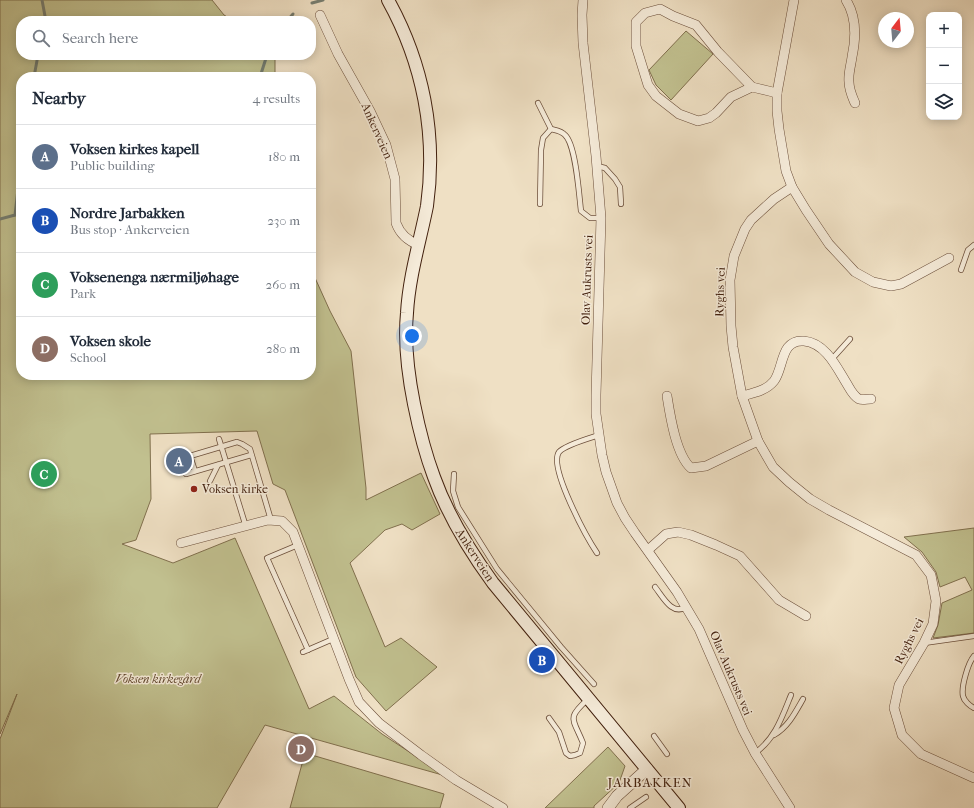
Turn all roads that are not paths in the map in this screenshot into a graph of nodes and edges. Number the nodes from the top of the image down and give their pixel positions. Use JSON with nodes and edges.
{"nodes":[{"id":1,"x":388,"y":0,"type":"edge"},
{"id":2,"x":583,"y":0,"type":"edge"},
{"id":3,"x":794,"y":0,"type":"edge"},
{"id":4,"x":846,"y":0,"type":"edge"},
{"id":5,"x":320,"y":15,"type":"dead end"},
{"id":6,"x":752,"y":86,"type":"junction"},
{"id":7,"x":777,"y":93,"type":"junction"},
{"id":8,"x":538,"y":103,"type":"dead end"},
{"id":9,"x":855,"y":103,"type":"dead end"},
{"id":10,"x":551,"y":129,"type":"junction"},
{"id":11,"x":597,"y":166,"type":"junction"},
{"id":12,"x":792,"y":187,"type":"junction"},
{"id":13,"x":540,"y":204,"type":"dead end"},
{"id":14,"x":621,"y":204,"type":"dead end"},
{"id":15,"x":601,"y":218,"type":"junction"},
{"id":16,"x":419,"y":245,"type":"junction"},
{"id":17,"x":974,"y":245,"type":"edge"},
{"id":18,"x":949,"y":258,"type":"dead end"},
{"id":19,"x":961,"y":270,"type":"dead end"},
{"id":20,"x":850,"y":339,"type":"dead end"},
{"id":21,"x":832,"y":360,"type":"junction"},
{"id":22,"x":666,"y":396,"type":"dead end"},
{"id":23,"x":742,"y":396,"type":"junction"},
{"id":24,"x":871,"y":399,"type":"dead end"},
{"id":25,"x":599,"y":435,"type":"junction"},
{"id":26,"x":219,"y":439,"type":"dead end"},
{"id":27,"x":758,"y":441,"type":"junction"},
{"id":28,"x":222,"y":446,"type":"junction"},
{"id":29,"x":251,"y":455,"type":"junction"},
{"id":30,"x":226,"y":462,"type":"junction"},
{"id":31,"x":218,"y":465,"type":"junction"},
{"id":32,"x":195,"y":471,"type":"junction"},
{"id":33,"x":186,"y":474,"type":"dead end"},
{"id":34,"x":454,"y":474,"type":"dead end"},
{"id":35,"x":210,"y":481,"type":"dead end"},
{"id":36,"x":271,"y":520,"type":"junction"},
{"id":37,"x":246,"y":527,"type":"junction"},
{"id":38,"x":181,"y":543,"type":"dead end"},
{"id":39,"x":298,"y":545,"type":"junction"},
{"id":40,"x":648,"y":550,"type":"junction"},
{"id":41,"x":597,"y":553,"type":"dead end"},
{"id":42,"x":655,"y":587,"type":"dead end"},
{"id":43,"x":686,"y":607,"type":"junction"},
{"id":44,"x":806,"y":616,"type":"dead end"},
{"id":45,"x":974,"y":636,"type":"edge"},
{"id":46,"x":333,"y":639,"type":"junction"},
{"id":47,"x":924,"y":643,"type":"junction"},
{"id":48,"x":974,"y":656,"type":"edge"},
{"id":49,"x":594,"y":684,"type":"dead end"},
{"id":50,"x":791,"y":695,"type":"dead end"},
{"id":51,"x":588,"y":699,"type":"junction"},
{"id":52,"x":803,"y":699,"type":"dead end"},
{"id":53,"x":974,"y":708,"type":"edge"},
{"id":54,"x":549,"y":718,"type":"dead end"},
{"id":55,"x":654,"y":736,"type":"dead end"},
{"id":56,"x":772,"y":736,"type":"junction"},
{"id":57,"x":755,"y":753,"type":"junction"},
{"id":58,"x":667,"y":754,"type":"dead end"},
{"id":59,"x":647,"y":769,"type":"junction"},
{"id":60,"x":974,"y":778,"type":"edge"},
{"id":61,"x":646,"y":797,"type":"dead end"},
{"id":62,"x":503,"y":808,"type":"edge"},
{"id":63,"x":608,"y":808,"type":"edge"},
{"id":64,"x":630,"y":808,"type":"edge"},
{"id":65,"x":679,"y":808,"type":"edge"},
{"id":66,"x":790,"y":808,"type":"edge"}],
"edges":[{"from":1,"to":16,"type":"main road","name":"Ankerveien"},
{"from":2,"to":11,"type":"street","name":"Olav Aukrusts vei"},
{"from":3,"to":7,"type":"street"},
{"from":4,"to":9,"type":"street"},
{"from":5,"to":16,"type":"street","name":"Ankerveien"},
{"from":6,"to":6,"type":"street"},
{"from":6,"to":7,"type":"street"},
{"from":7,"to":12,"type":"street"},
{"from":8,"to":10,"type":"lane"},
{"from":10,"to":13,"type":"lane"},
{"from":10,"to":15,"type":"lane"},
{"from":11,"to":14,"type":"lane"},
{"from":11,"to":15,"type":"street","name":"Olav Aukrusts vei"},
{"from":12,"to":18,"type":"street"},
{"from":12,"to":23,"type":"street","name":"Ryghs vei"},
{"from":15,"to":25,"type":"street","name":"Olav Aukrusts vei"},
{"from":16,"to":51,"type":"main road","name":"Ankerveien"},
{"from":17,"to":19,"type":"lane"},
{"from":20,"to":21,"type":"lane"},
{"from":21,"to":23,"type":"street"},
{"from":21,"to":24,"type":"street"},
{"from":22,"to":27,"type":"street"},
{"from":23,"to":27,"type":"street","name":"Ryghs vei"},
{"from":25,"to":40,"type":"street","name":"Olav Aukrusts vei"},
{"from":25,"to":41,"type":"lane"},
{"from":26,"to":28,"type":"lane"},
{"from":27,"to":47,"type":"street","name":"Ryghs vei"},
{"from":28,"to":29,"type":"lane"},
{"from":28,"to":30,"type":"lane"},
{"from":28,"to":32,"type":"lane"},
{"from":29,"to":30,"type":"lane"},
{"from":29,"to":36,"type":"lane"},
{"from":30,"to":31,"type":"lane"},
{"from":30,"to":37,"type":"lane"},
{"from":31,"to":32,"type":"lane"},
{"from":31,"to":35,"type":"lane"},
{"from":32,"to":33,"type":"lane"},
{"from":34,"to":49,"type":"lane"},
{"from":36,"to":37,"type":"street"},
{"from":36,"to":39,"type":"street"},
{"from":37,"to":38,"type":"street"},
{"from":39,"to":46,"type":"street"},
{"from":39,"to":46,"type":"lane"},
{"from":40,"to":43,"type":"street","name":"Olav Aukrusts vei"},
{"from":40,"to":44,"type":"street"},
{"from":42,"to":43,"type":"lane"},
{"from":43,"to":57,"type":"street","name":"Olav Aukrusts vei"},
{"from":45,"to":47,"type":"lane"},
{"from":46,"to":62,"type":"street"},
{"from":47,"to":60,"type":"street","name":"Ryghs vei"},
{"from":48,"to":53,"type":"lane"},
{"from":50,"to":56,"type":"lane"},
{"from":51,"to":54,"type":"lane"},
{"from":51,"to":59,"type":"main road","name":"Ankerveien"},
{"from":52,"to":56,"type":"lane"},
{"from":55,"to":58,"type":"lane"},
{"from":56,"to":57,"type":"lane"},
{"from":57,"to":66,"type":"street","name":"Olav Aukrusts vei"},
{"from":59,"to":63,"type":"street"},
{"from":59,"to":65,"type":"main road","name":"Ankerveien"},
{"from":61,"to":64,"type":"lane"}]}
